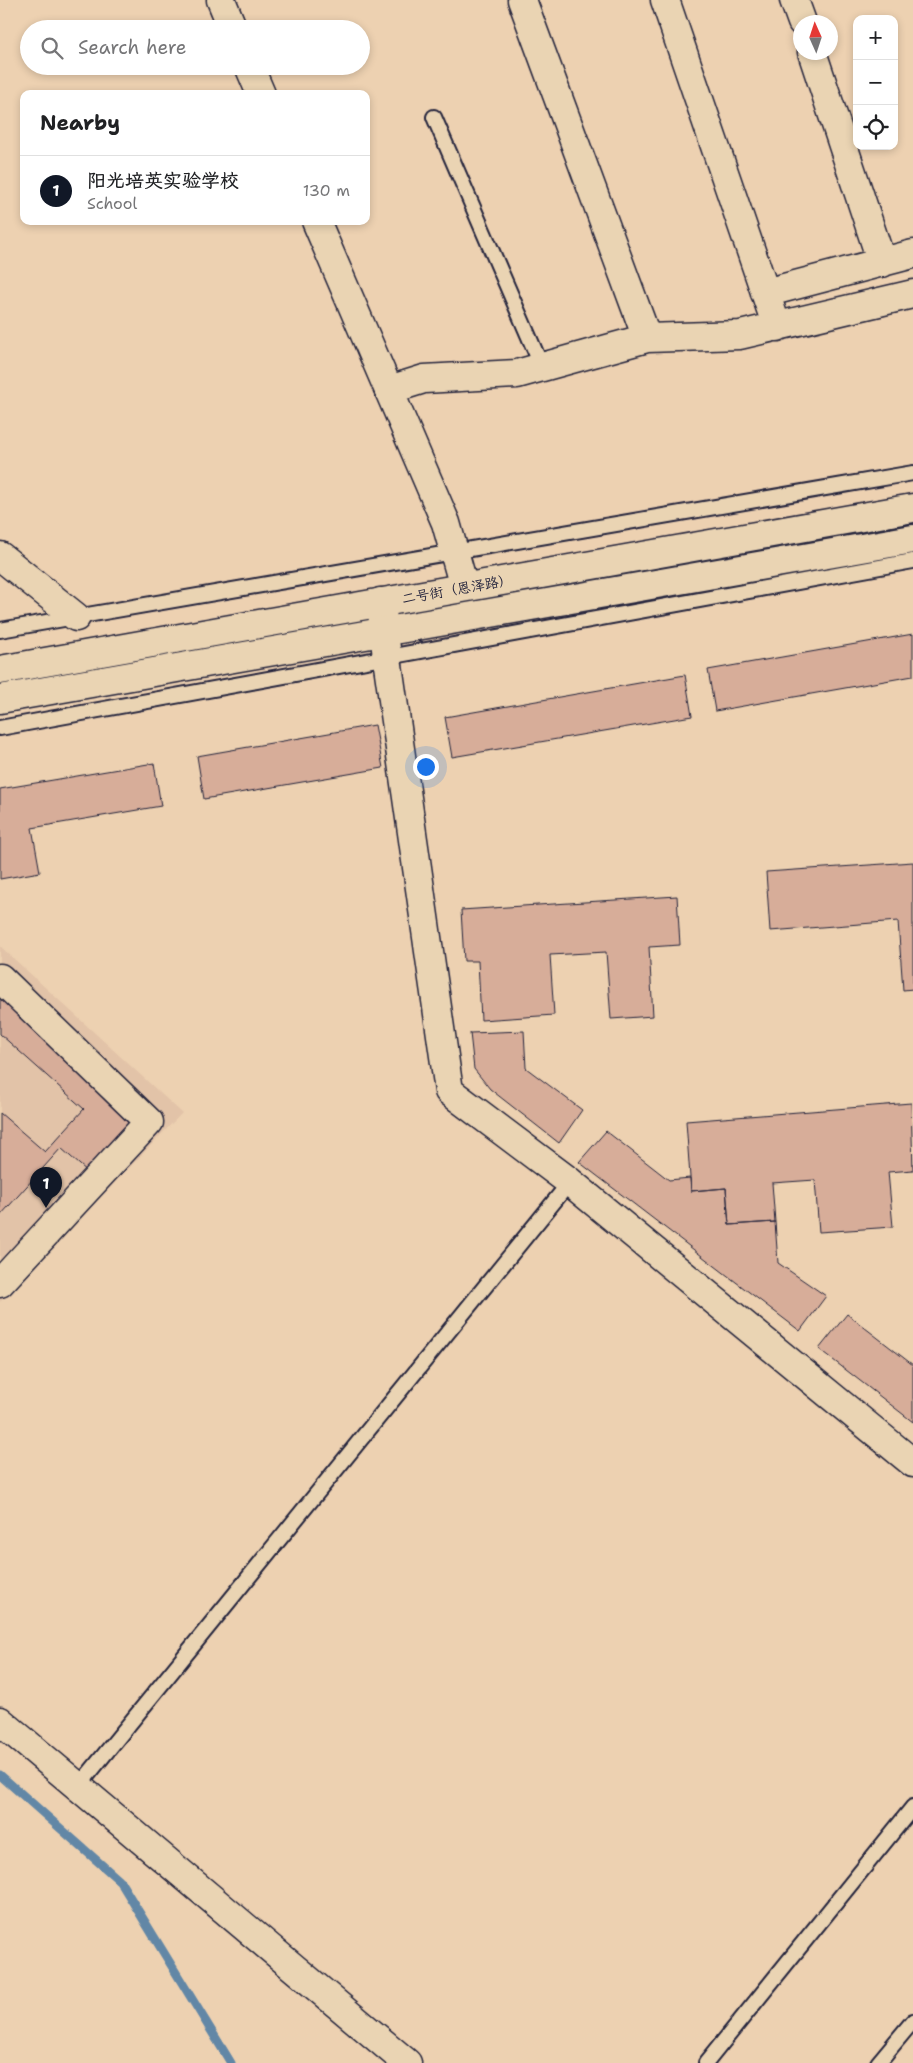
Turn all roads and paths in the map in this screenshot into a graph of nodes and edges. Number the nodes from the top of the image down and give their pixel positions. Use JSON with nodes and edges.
{"nodes":[{"id":1,"x":221,"y":0,"type":"edge"},
{"id":2,"x":522,"y":0,"type":"edge"},
{"id":3,"x":665,"y":0,"type":"edge"},
{"id":4,"x":794,"y":0,"type":"edge"},
{"id":5,"x":799,"y":15,"type":"edge"},
{"id":6,"x":229,"y":20,"type":"edge"},
{"id":7,"x":815,"y":60,"type":"edge"},
{"id":8,"x":253,"y":75,"type":"edge"},
{"id":9,"x":259,"y":90,"type":"edge"},
{"id":10,"x":434,"y":117,"type":"dead end"},
{"id":11,"x":318,"y":225,"type":"edge"},
{"id":12,"x":913,"y":254,"type":"edge"},
{"id":13,"x":882,"y":262,"type":"junction"},
{"id":14,"x":765,"y":293,"type":"junction"},
{"id":15,"x":913,"y":294,"type":"edge"},
{"id":16,"x":776,"y":327,"type":"junction"},
{"id":17,"x":647,"y":338,"type":"junction"},
{"id":18,"x":542,"y":367,"type":"junction"},
{"id":19,"x":389,"y":390,"type":"junction"},
{"id":20,"x":913,"y":473,"type":"edge"},
{"id":21,"x":913,"y":508,"type":"edge"},
{"id":22,"x":913,"y":539,"type":"edge"},
{"id":23,"x":454,"y":552,"type":"junction"},
{"id":24,"x":0,"y":556,"type":"edge"},
{"id":25,"x":913,"y":561,"type":"edge"},
{"id":26,"x":464,"y":587,"type":"junction"},
{"id":27,"x":381,"y":602,"type":"junction"},
{"id":28,"x":76,"y":617,"type":"junction"},
{"id":29,"x":0,"y":630,"type":"edge"},
{"id":30,"x":385,"y":645,"type":"junction"},
{"id":31,"x":0,"y":670,"type":"edge"},
{"id":32,"x":0,"y":699,"type":"edge"},
{"id":33,"x":0,"y":728,"type":"edge"},
{"id":34,"x":0,"y":978,"type":"edge"},
{"id":35,"x":570,"y":1182,"type":"junction"},
{"id":36,"x":0,"y":1283,"type":"edge"},
{"id":37,"x":913,"y":1463,"type":"edge"},
{"id":38,"x":0,"y":1721,"type":"edge"},
{"id":39,"x":78,"y":1788,"type":"junction"},
{"id":40,"x":913,"y":1806,"type":"edge"},
{"id":41,"x":913,"y":2021,"type":"edge"},
{"id":42,"x":407,"y":2063,"type":"edge"},
{"id":43,"x":706,"y":2063,"type":"edge"},
{"id":44,"x":878,"y":2063,"type":"edge"}],
"edges":[{"from":1,"to":6,"type":"street"},
{"from":2,"to":17,"type":"street"},
{"from":3,"to":14,"type":"street"},
{"from":4,"to":5,"type":"street"},
{"from":7,"to":13,"type":"street"},
{"from":8,"to":9,"type":"street"},
{"from":10,"to":18,"type":"lane"},
{"from":11,"to":19,"type":"street"},
{"from":12,"to":13,"type":"street"},
{"from":13,"to":14,"type":"street"},
{"from":14,"to":16,"type":"street"},
{"from":15,"to":16,"type":"street"},
{"from":16,"to":17,"type":"street"},
{"from":17,"to":18,"type":"street"},
{"from":18,"to":19,"type":"street"},
{"from":19,"to":23,"type":"street"},
{"from":20,"to":23,"type":"lane"},
{"from":21,"to":26,"type":"street","name":"二号街（恩泽路）"},
{"from":22,"to":30,"type":"street"},
{"from":23,"to":26,"type":"street"},
{"from":23,"to":28,"type":"lane"},
{"from":24,"to":28,"type":"street"},
{"from":25,"to":30,"type":"lane"},
{"from":26,"to":27,"type":"street","name":"二号街（恩泽路）"},
{"from":27,"to":30,"type":"street"},
{"from":27,"to":31,"type":"street","name":"二号街（恩泽路）"},
{"from":28,"to":29,"type":"lane"},
{"from":30,"to":32,"type":"street"},
{"from":30,"to":33,"type":"lane"},
{"from":30,"to":35,"type":"street"},
{"from":34,"to":36,"type":"street"},
{"from":35,"to":37,"type":"street"},
{"from":35,"to":39,"type":"lane"},
{"from":38,"to":39,"type":"street"},
{"from":39,"to":42,"type":"street"},
{"from":40,"to":43,"type":"lane"},
{"from":41,"to":44,"type":"lane"}]}
